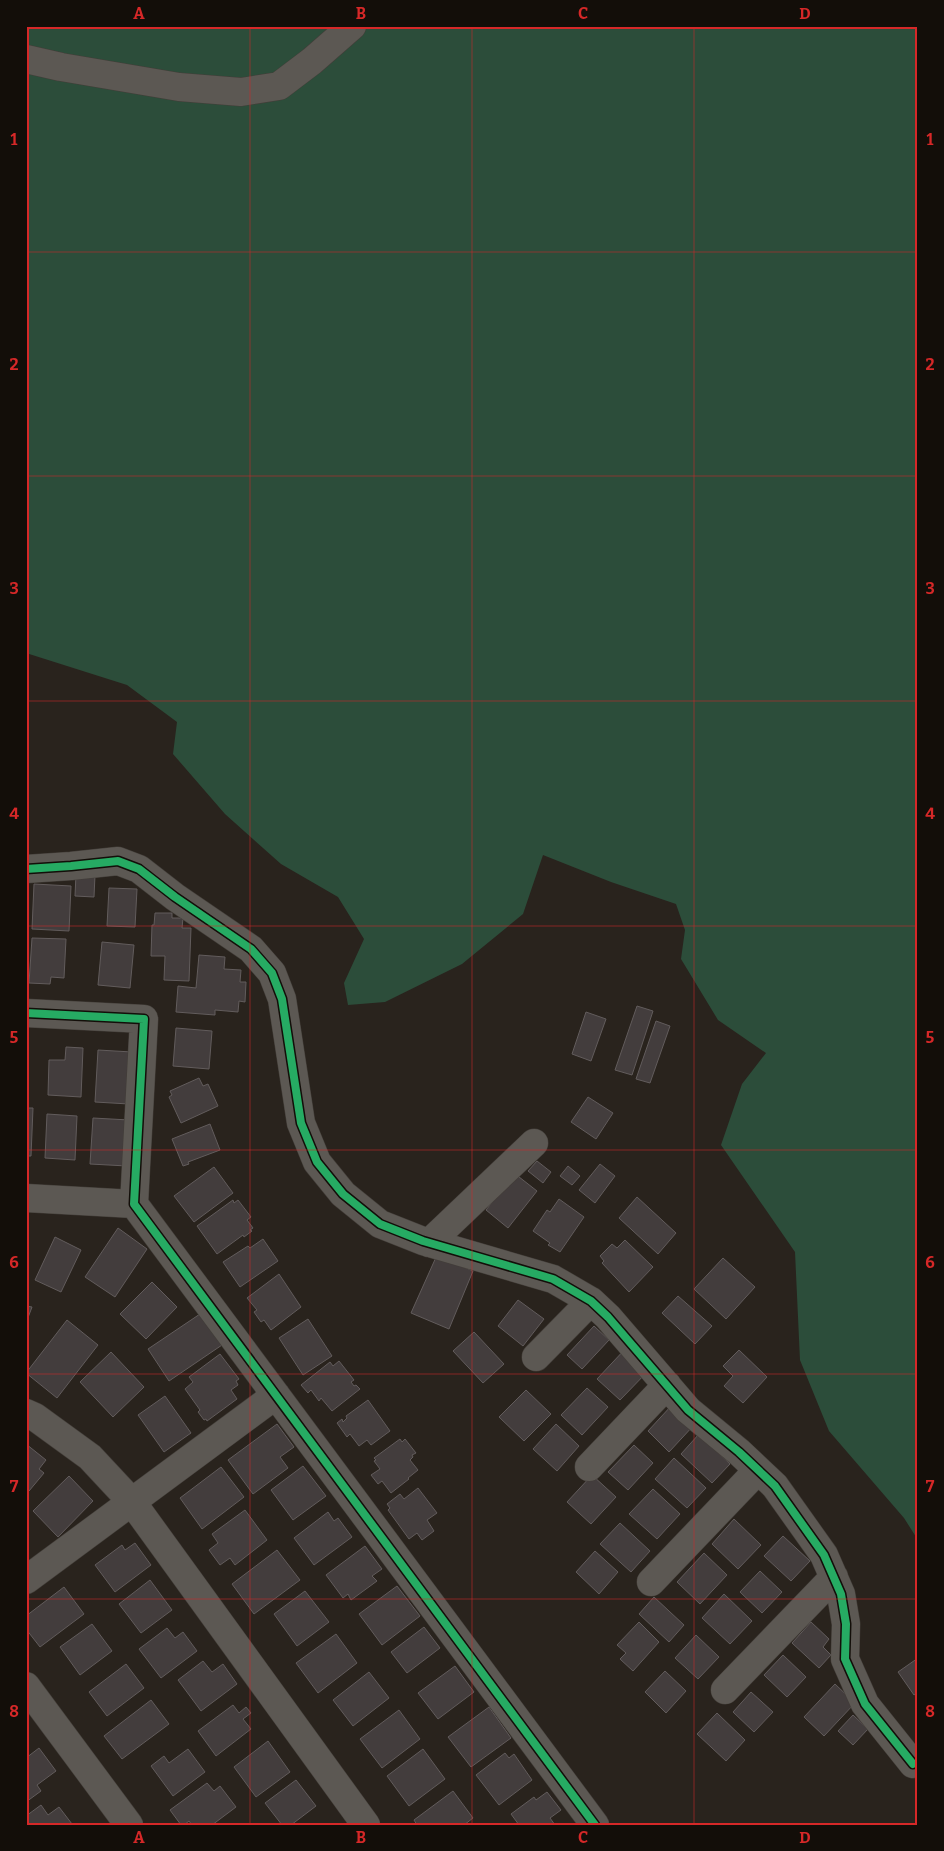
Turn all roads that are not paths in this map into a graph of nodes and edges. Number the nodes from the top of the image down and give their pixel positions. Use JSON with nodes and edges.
{"nodes":[{"id":1,"x":352,"y":26,"type":"edge"},
{"id":2,"x":26,"y":59,"type":"edge"},
{"id":3,"x":26,"y":869,"type":"edge"},
{"id":4,"x":26,"y":1013,"type":"edge"},
{"id":5,"x":534,"y":1143,"type":"dead end"},
{"id":6,"x":26,"y":1198,"type":"edge"},
{"id":7,"x":134,"y":1204,"type":"junction"},
{"id":8,"x":430,"y":1243,"type":"junction"},
{"id":9,"x":591,"y":1301,"type":"junction"},
{"id":10,"x":536,"y":1357,"type":"dead end"},
{"id":11,"x":667,"y":1385,"type":"junction"},
{"id":12,"x":276,"y":1395,"type":"junction"},
{"id":13,"x":26,"y":1414,"type":"edge"},
{"id":14,"x":590,"y":1466,"type":"dead end"},
{"id":15,"x":758,"y":1470,"type":"junction"},
{"id":16,"x":132,"y":1502,"type":"junction"},
{"id":17,"x":834,"y":1577,"type":"junction"},
{"id":18,"x":26,"y":1580,"type":"edge"},
{"id":19,"x":651,"y":1582,"type":"dead end"},
{"id":20,"x":26,"y":1686,"type":"edge"},
{"id":21,"x":725,"y":1690,"type":"dead end"},
{"id":22,"x":913,"y":1764,"type":"dead end"},
{"id":23,"x":591,"y":1823,"type":"edge"},
{"id":24,"x":128,"y":1825,"type":"edge"},
{"id":25,"x":366,"y":1825,"type":"edge"}],
"edges":[{"from":1,"to":2,"type":"street"},
{"from":3,"to":8,"type":"street"},
{"from":4,"to":7,"type":"street"},
{"from":5,"to":8,"type":"street"},
{"from":6,"to":7,"type":"street"},
{"from":7,"to":12,"type":"street"},
{"from":8,"to":9,"type":"street"},
{"from":9,"to":10,"type":"street"},
{"from":9,"to":11,"type":"street"},
{"from":11,"to":14,"type":"street"},
{"from":11,"to":15,"type":"street"},
{"from":12,"to":16,"type":"street"},
{"from":12,"to":23,"type":"street"},
{"from":13,"to":16,"type":"street"},
{"from":15,"to":17,"type":"street"},
{"from":15,"to":19,"type":"street"},
{"from":16,"to":18,"type":"street"},
{"from":16,"to":25,"type":"street"},
{"from":17,"to":21,"type":"street"},
{"from":17,"to":22,"type":"street"},
{"from":20,"to":24,"type":"street"}]}
